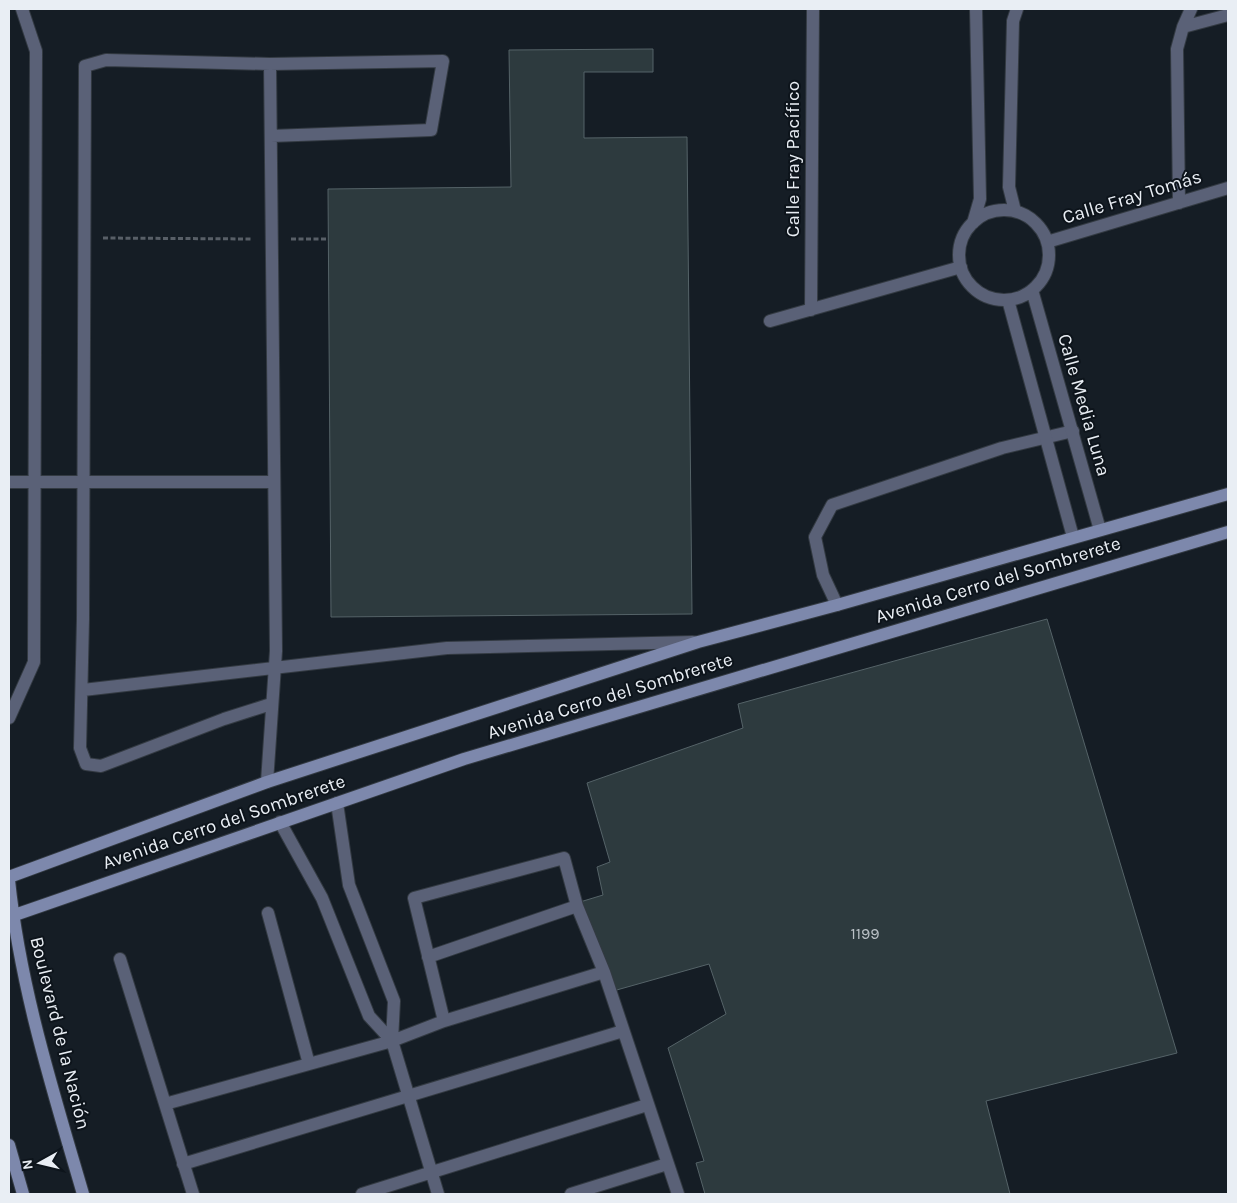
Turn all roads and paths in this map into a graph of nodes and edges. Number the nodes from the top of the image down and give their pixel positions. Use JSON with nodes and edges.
{"nodes":[{"id":1,"x":22,"y":9,"type":"edge"},
{"id":2,"x":813,"y":9,"type":"edge"},
{"id":3,"x":976,"y":9,"type":"edge"},
{"id":4,"x":1017,"y":9,"type":"edge"},
{"id":5,"x":1192,"y":9,"type":"edge"},
{"id":6,"x":1228,"y":15,"type":"edge"},
{"id":7,"x":1183,"y":27,"type":"junction"},
{"id":8,"x":270,"y":64,"type":"junction"},
{"id":9,"x":271,"y":136,"type":"junction"},
{"id":10,"x":1228,"y":188,"type":"edge"},
{"id":11,"x":1179,"y":203,"type":"junction"},
{"id":12,"x":1015,"y":211,"type":"junction"},
{"id":13,"x":973,"y":223,"type":"junction"},
{"id":14,"x":84,"y":238,"type":"junction"},
{"id":15,"x":272,"y":239,"type":"junction"},
{"id":16,"x":328,"y":239,"type":"dead end"},
{"id":17,"x":1047,"y":242,"type":"junction"},
{"id":18,"x":961,"y":267,"type":"junction"},
{"id":19,"x":1032,"y":290,"type":"junction"},
{"id":20,"x":1008,"y":300,"type":"junction"},
{"id":21,"x":811,"y":310,"type":"junction"},
{"id":22,"x":770,"y":321,"type":"dead end"},
{"id":23,"x":1073,"y":431,"type":"junction"},
{"id":24,"x":1046,"y":438,"type":"junction"},
{"id":25,"x":9,"y":482,"type":"edge"},
{"id":26,"x":274,"y":482,"type":"junction"},
{"id":27,"x":34,"y":483,"type":"junction"},
{"id":28,"x":83,"y":483,"type":"junction"},
{"id":29,"x":1228,"y":494,"type":"edge"},
{"id":30,"x":1100,"y":530,"type":"junction"},
{"id":31,"x":1228,"y":532,"type":"edge"},
{"id":32,"x":1073,"y":537,"type":"junction"},
{"id":33,"x":837,"y":605,"type":"junction"},
{"id":34,"x":698,"y":642,"type":"junction"},
{"id":35,"x":275,"y":668,"type":"junction"},
{"id":36,"x":83,"y":690,"type":"junction"},
{"id":37,"x":271,"y":704,"type":"junction"},
{"id":38,"x":9,"y":718,"type":"edge"},
{"id":39,"x":267,"y":782,"type":"junction"},
{"id":40,"x":337,"y":803,"type":"junction"},
{"id":41,"x":280,"y":822,"type":"junction"},
{"id":42,"x":9,"y":878,"type":"edge"},
{"id":43,"x":577,"y":906,"type":"junction"},
{"id":44,"x":268,"y":913,"type":"dead end"},
{"id":45,"x":10,"y":916,"type":"edge"},
{"id":46,"x":428,"y":957,"type":"junction"},
{"id":47,"x":120,"y":959,"type":"dead end"},
{"id":48,"x":604,"y":972,"type":"junction"},
{"id":49,"x":444,"y":1022,"type":"junction"},
{"id":50,"x":623,"y":1031,"type":"junction"},
{"id":51,"x":392,"y":1041,"type":"junction"},
{"id":52,"x":309,"y":1064,"type":"junction"},
{"id":53,"x":408,"y":1096,"type":"junction"},
{"id":54,"x":165,"y":1104,"type":"junction"},
{"id":55,"x":647,"y":1105,"type":"junction"},
{"id":56,"x":9,"y":1145,"type":"edge"},
{"id":57,"x":183,"y":1164,"type":"junction"},
{"id":58,"x":668,"y":1164,"type":"junction"},
{"id":59,"x":431,"y":1172,"type":"junction"},
{"id":60,"x":23,"y":1194,"type":"edge"},
{"id":61,"x":83,"y":1194,"type":"edge"},
{"id":62,"x":193,"y":1194,"type":"edge"},
{"id":63,"x":362,"y":1194,"type":"edge"},
{"id":64,"x":438,"y":1194,"type":"edge"},
{"id":65,"x":571,"y":1194,"type":"edge"},
{"id":66,"x":678,"y":1194,"type":"edge"}],
"edges":[{"from":1,"to":27,"type":"street"},
{"from":2,"to":21,"type":"street","name":"Calle Fray Pacífico"},
{"from":3,"to":13,"type":"street"},
{"from":4,"to":12,"type":"street"},
{"from":5,"to":7,"type":"street"},
{"from":6,"to":7,"type":"street"},
{"from":7,"to":11,"type":"street"},
{"from":8,"to":9,"type":"street"},
{"from":8,"to":9,"type":"street"},
{"from":8,"to":14,"type":"street"},
{"from":9,"to":15,"type":"street"},
{"from":10,"to":11,"type":"street","name":"Calle Fray Tomás"},
{"from":11,"to":17,"type":"street","name":"Calle Fray Tomás"},
{"from":12,"to":13,"type":"street"},
{"from":12,"to":17,"type":"street"},
{"from":13,"to":18,"type":"street"},
{"from":14,"to":15,"type":"path"},
{"from":14,"to":28,"type":"street"},
{"from":15,"to":16,"type":"path"},
{"from":15,"to":26,"type":"street"},
{"from":17,"to":19,"type":"street"},
{"from":18,"to":20,"type":"street"},
{"from":18,"to":21,"type":"street"},
{"from":19,"to":20,"type":"street"},
{"from":19,"to":23,"type":"street","name":"Calle Media Luna"},
{"from":20,"to":24,"type":"street"},
{"from":21,"to":22,"type":"street"},
{"from":23,"to":24,"type":"street"},
{"from":23,"to":30,"type":"street","name":"Calle Media Luna"},
{"from":24,"to":32,"type":"street"},
{"from":24,"to":33,"type":"street"},
{"from":25,"to":27,"type":"street"},
{"from":26,"to":28,"type":"street"},
{"from":26,"to":35,"type":"street"},
{"from":27,"to":28,"type":"street"},
{"from":27,"to":38,"type":"street"},
{"from":28,"to":36,"type":"street"},
{"from":29,"to":30,"type":"main road","name":"Avenida Cerro del Sombrerete"},
{"from":30,"to":32,"type":"main road","name":"Avenida Cerro del Sombrerete"},
{"from":31,"to":40,"type":"main road","name":"Avenida Cerro del Sombrerete"},
{"from":32,"to":33,"type":"main road","name":"Avenida Cerro del Sombrerete"},
{"from":33,"to":34,"type":"main road","name":"Avenida Cerro del Sombrerete"},
{"from":34,"to":35,"type":"street"},
{"from":34,"to":39,"type":"main road","name":"Avenida Cerro del Sombrerete"},
{"from":35,"to":36,"type":"street"},
{"from":35,"to":37,"type":"street"},
{"from":36,"to":37,"type":"street"},
{"from":37,"to":39,"type":"street"},
{"from":39,"to":42,"type":"main road","name":"Avenida Cerro del Sombrerete"},
{"from":40,"to":41,"type":"main road","name":"Avenida Cerro del Sombrerete"},
{"from":40,"to":51,"type":"street"},
{"from":41,"to":45,"type":"main road","name":"Avenida Cerro del Sombrerete"},
{"from":41,"to":51,"type":"street"},
{"from":42,"to":45,"type":"main road","name":"Boulevard de la Nación"},
{"from":43,"to":46,"type":"street"},
{"from":43,"to":46,"type":"street"},
{"from":43,"to":48,"type":"street"},
{"from":44,"to":52,"type":"street"},
{"from":45,"to":61,"type":"main road","name":"Boulevard de la Nación"},
{"from":46,"to":49,"type":"street"},
{"from":47,"to":54,"type":"street"},
{"from":48,"to":49,"type":"street"},
{"from":48,"to":50,"type":"street"},
{"from":49,"to":51,"type":"street"},
{"from":50,"to":53,"type":"street"},
{"from":50,"to":55,"type":"street"},
{"from":51,"to":52,"type":"street"},
{"from":51,"to":53,"type":"street"},
{"from":52,"to":54,"type":"street"},
{"from":53,"to":57,"type":"street"},
{"from":53,"to":59,"type":"street"},
{"from":54,"to":57,"type":"street"},
{"from":55,"to":58,"type":"street"},
{"from":55,"to":59,"type":"street"},
{"from":56,"to":60,"type":"main road"},
{"from":57,"to":62,"type":"street"},
{"from":58,"to":65,"type":"street"},
{"from":58,"to":66,"type":"street"},
{"from":59,"to":63,"type":"street"},
{"from":59,"to":64,"type":"street"}]}
